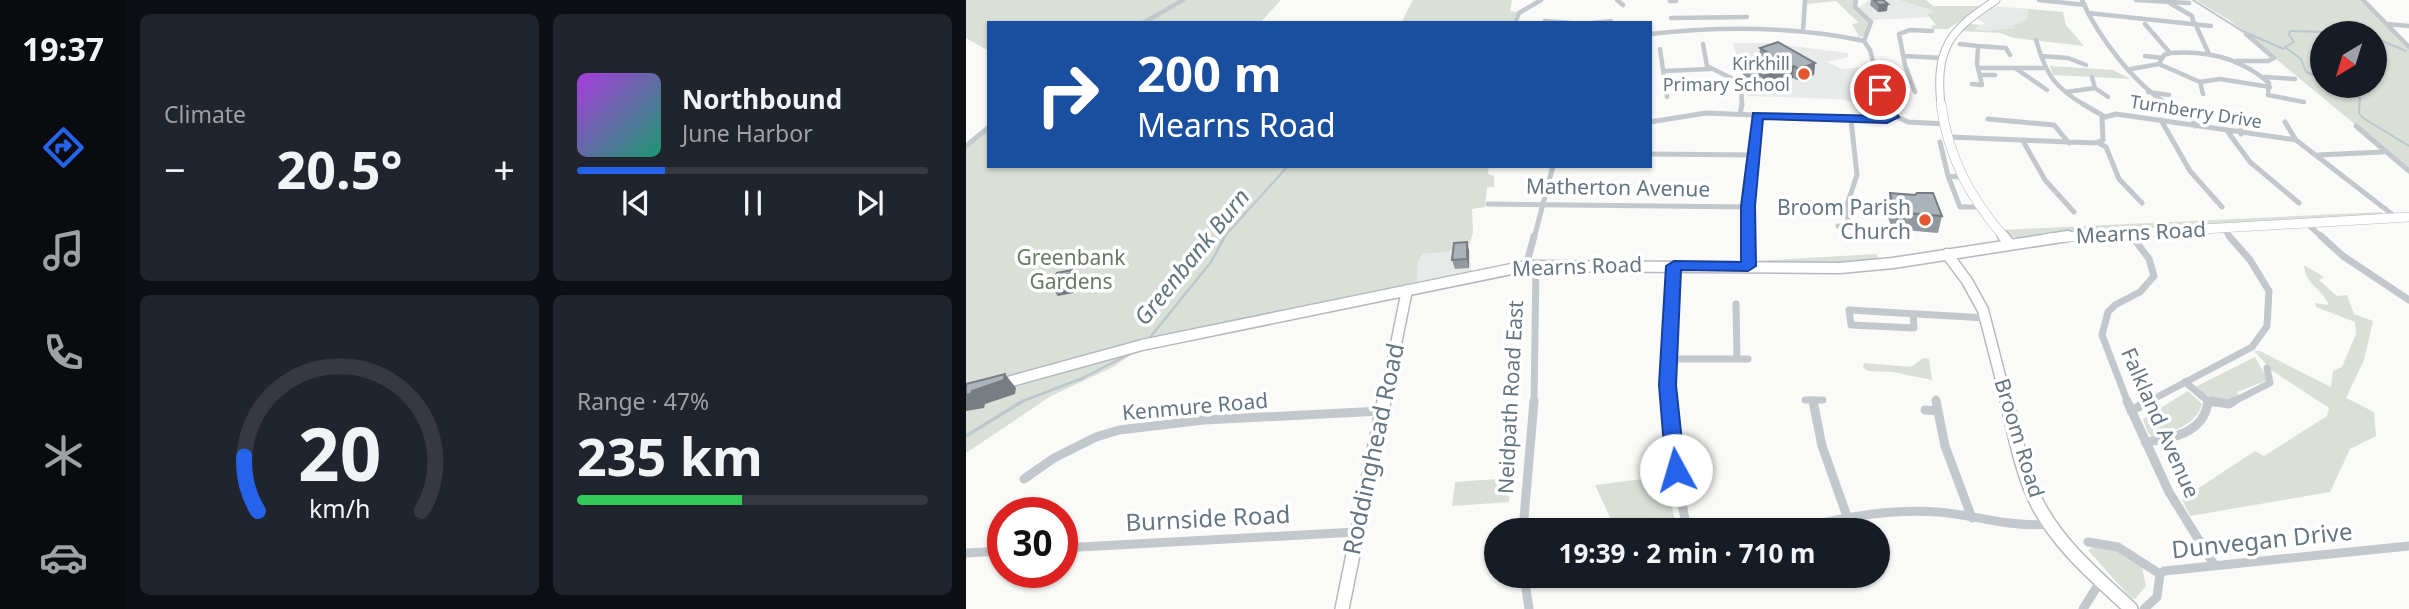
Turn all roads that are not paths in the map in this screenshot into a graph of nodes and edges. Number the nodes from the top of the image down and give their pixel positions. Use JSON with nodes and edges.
{"nodes":[{"id":1,"x":1183,"y":0,"type":"edge"},
{"id":2,"x":1541,"y":0,"type":"edge"},
{"id":3,"x":1856,"y":0,"type":"edge"},
{"id":4,"x":1996,"y":0,"type":"edge"},
{"id":5,"x":2039,"y":0,"type":"edge"},
{"id":6,"x":2136,"y":0,"type":"edge"},
{"id":7,"x":2363,"y":0,"type":"edge"},
{"id":8,"x":1616,"y":1,"type":"edge"},
{"id":9,"x":1803,"y":1,"type":"edge"},
{"id":10,"x":2167,"y":2,"type":"edge"},
{"id":11,"x":2084,"y":3,"type":"edge"},
{"id":12,"x":2189,"y":3,"type":"dead end"},
{"id":13,"x":1623,"y":5,"type":"dead end"},
{"id":14,"x":2088,"y":13,"type":"junction"},
{"id":15,"x":1671,"y":19,"type":"dead end"},
{"id":16,"x":1146,"y":21,"type":"edge"},
{"id":17,"x":1516,"y":21,"type":"edge"},
{"id":18,"x":2383,"y":21,"type":"edge"},
{"id":19,"x":2387,"y":24,"type":"edge"},
{"id":20,"x":2387,"y":25,"type":"edge"},
{"id":21,"x":2196,"y":26,"type":"junction"},
{"id":22,"x":2211,"y":26,"type":"dead end"},
{"id":23,"x":2409,"y":26,"type":"edge"},
{"id":24,"x":2138,"y":27,"type":"dead end"},
{"id":25,"x":1750,"y":29,"type":"junction"},
{"id":26,"x":1803,"y":31,"type":"junction"},
{"id":27,"x":1931,"y":31,"type":"dead end"},
{"id":28,"x":1652,"y":34,"type":"edge"},
{"id":29,"x":2246,"y":34,"type":"dead end"},
{"id":30,"x":2036,"y":40,"type":"dead end"},
{"id":31,"x":1864,"y":41,"type":"junction"},
{"id":32,"x":1703,"y":44,"type":"dead end"},
{"id":33,"x":1960,"y":44,"type":"dead end"},
{"id":34,"x":1978,"y":46,"type":"junction"},
{"id":35,"x":2409,"y":47,"type":"edge"},
{"id":36,"x":1660,"y":49,"type":"dead end"},
{"id":37,"x":2170,"y":53,"type":"junction"},
{"id":38,"x":2209,"y":54,"type":"junction"},
{"id":39,"x":2010,"y":55,"type":"dead end"},
{"id":40,"x":1903,"y":56,"type":"junction"},
{"id":41,"x":2041,"y":56,"type":"junction"},
{"id":42,"x":2145,"y":56,"type":"dead end"},
{"id":43,"x":1942,"y":58,"type":"junction"},
{"id":44,"x":2161,"y":61,"type":"junction"},
{"id":45,"x":2084,"y":62,"type":"dead end"},
{"id":46,"x":2237,"y":62,"type":"junction"},
{"id":47,"x":1979,"y":68,"type":"junction"},
{"id":48,"x":2014,"y":68,"type":"junction"},
{"id":49,"x":2044,"y":68,"type":"junction"},
{"id":50,"x":1710,"y":69,"type":"junction"},
{"id":51,"x":2131,"y":69,"type":"junction"},
{"id":52,"x":1664,"y":71,"type":"junction"},
{"id":53,"x":1981,"y":75,"type":"junction"},
{"id":54,"x":1996,"y":75,"type":"dead end"},
{"id":55,"x":2092,"y":77,"type":"dead end"},
{"id":56,"x":2264,"y":77,"type":"junction"},
{"id":57,"x":2295,"y":79,"type":"dead end"},
{"id":58,"x":2200,"y":82,"type":"junction"},
{"id":59,"x":1972,"y":85,"type":"dead end"},
{"id":60,"x":1923,"y":87,"type":"dead end"},
{"id":61,"x":2270,"y":87,"type":"junction"},
{"id":62,"x":2095,"y":88,"type":"junction"},
{"id":63,"x":2047,"y":90,"type":"dead end"},
{"id":64,"x":2066,"y":92,"type":"junction"},
{"id":65,"x":2148,"y":92,"type":"junction"},
{"id":66,"x":2169,"y":94,"type":"dead end"},
{"id":67,"x":2203,"y":94,"type":"dead end"},
{"id":68,"x":1667,"y":97,"type":"dead end"},
{"id":69,"x":2108,"y":97,"type":"dead end"},
{"id":70,"x":2304,"y":102,"type":"dead end"},
{"id":71,"x":1740,"y":114,"type":"junction"},
{"id":72,"x":1758,"y":115,"type":"junction"},
{"id":73,"x":2229,"y":116,"type":"dead end"},
{"id":74,"x":1893,"y":117,"type":"junction"},
{"id":75,"x":2105,"y":117,"type":"junction"},
{"id":76,"x":1988,"y":119,"type":"dead end"},
{"id":77,"x":1851,"y":120,"type":"junction"},
{"id":78,"x":2161,"y":120,"type":"junction"},
{"id":79,"x":1652,"y":122,"type":"edge"},
{"id":80,"x":2285,"y":122,"type":"dead end"},
{"id":81,"x":1945,"y":124,"type":"junction"},
{"id":82,"x":2195,"y":126,"type":"junction"},
{"id":83,"x":2356,"y":126,"type":"dead end"},
{"id":84,"x":987,"y":128,"type":"edge"},
{"id":85,"x":2228,"y":132,"type":"junction"},
{"id":86,"x":2241,"y":134,"type":"junction"},
{"id":87,"x":966,"y":135,"type":"edge"},
{"id":88,"x":978,"y":135,"type":"junction"},
{"id":89,"x":1949,"y":137,"type":"junction"},
{"id":90,"x":2295,"y":140,"type":"junction"},
{"id":91,"x":2023,"y":141,"type":"junction"},
{"id":92,"x":1940,"y":142,"type":"dead end"},
{"id":93,"x":2069,"y":143,"type":"junction"},
{"id":94,"x":2099,"y":143,"type":"junction"},
{"id":95,"x":966,"y":146,"type":"edge"},
{"id":96,"x":2384,"y":152,"type":"junction"},
{"id":97,"x":1652,"y":154,"type":"edge"},
{"id":98,"x":1752,"y":155,"type":"junction"},
{"id":99,"x":2318,"y":155,"type":"junction"},
{"id":100,"x":1552,"y":168,"type":"edge"},
{"id":101,"x":2409,"y":171,"type":"edge"},
{"id":102,"x":1948,"y":176,"type":"junction"},
{"id":103,"x":1961,"y":177,"type":"junction"},
{"id":104,"x":2142,"y":203,"type":"dead end"},
{"id":105,"x":2299,"y":203,"type":"dead end"},
{"id":106,"x":1488,"y":204,"type":"dead end"},
{"id":107,"x":1543,"y":205,"type":"junction"},
{"id":108,"x":1748,"y":206,"type":"junction"},
{"id":109,"x":2222,"y":206,"type":"dead end"},
{"id":110,"x":1981,"y":208,"type":"junction"},
{"id":111,"x":2074,"y":212,"type":"dead end"},
{"id":112,"x":2409,"y":217,"type":"edge"},
{"id":113,"x":2397,"y":218,"type":"junction"},
{"id":114,"x":2307,"y":224,"type":"junction"},
{"id":115,"x":1838,"y":226,"type":"dead end"},
{"id":116,"x":1849,"y":226,"type":"junction"},
{"id":117,"x":1858,"y":226,"type":"dead end"},
{"id":118,"x":2223,"y":229,"type":"junction"},
{"id":119,"x":2130,"y":234,"type":"junction"},
{"id":120,"x":2009,"y":243,"type":"junction"},
{"id":121,"x":1947,"y":254,"type":"junction"},
{"id":122,"x":1531,"y":265,"type":"junction"},
{"id":123,"x":1674,"y":266,"type":"junction"},
{"id":124,"x":1748,"y":266,"type":"junction"},
{"id":125,"x":1407,"y":290,"type":"junction"},
{"id":126,"x":2409,"y":300,"type":"edge"},
{"id":127,"x":1737,"y":304,"type":"dead end"},
{"id":128,"x":1913,"y":314,"type":"junction"},
{"id":129,"x":1986,"y":318,"type":"junction"},
{"id":130,"x":1737,"y":358,"type":"junction"},
{"id":131,"x":1668,"y":359,"type":"junction"},
{"id":132,"x":1748,"y":359,"type":"dead end"},
{"id":133,"x":2267,"y":368,"type":"dead end"},
{"id":134,"x":2185,"y":382,"type":"junction"},
{"id":135,"x":986,"y":388,"type":"edge"},
{"id":136,"x":1936,"y":399,"type":"dead end"},
{"id":137,"x":1814,"y":400,"type":"dead end"},
{"id":138,"x":2208,"y":401,"type":"junction"},
{"id":139,"x":1925,"y":410,"type":"dead end"},
{"id":140,"x":1382,"y":411,"type":"junction"},
{"id":141,"x":1938,"y":411,"type":"junction"},
{"id":142,"x":2131,"y":411,"type":"junction"},
{"id":143,"x":2146,"y":442,"type":"junction"},
{"id":144,"x":1024,"y":479,"type":"dead end"},
{"id":145,"x":1524,"y":518,"type":"edge"},
{"id":146,"x":1685,"y":518,"type":"edge"},
{"id":147,"x":1848,"y":518,"type":"edge"},
{"id":148,"x":1855,"y":518,"type":"edge"},
{"id":149,"x":1972,"y":518,"type":"junction"},
{"id":150,"x":2049,"y":524,"type":"junction"},
{"id":151,"x":1357,"y":532,"type":"junction"},
{"id":152,"x":2088,"y":542,"type":"dead end"},
{"id":153,"x":2409,"y":546,"type":"edge"},
{"id":154,"x":1078,"y":547,"type":"edge"},
{"id":155,"x":987,"y":552,"type":"edge"},
{"id":156,"x":966,"y":553,"type":"edge"},
{"id":157,"x":2215,"y":566,"type":"junction"},
{"id":158,"x":2160,"y":574,"type":"junction"},
{"id":159,"x":2099,"y":582,"type":"junction"},
{"id":160,"x":1526,"y":588,"type":"edge"},
{"id":161,"x":1342,"y":609,"type":"edge"},
{"id":162,"x":1529,"y":609,"type":"edge"},
{"id":163,"x":2083,"y":609,"type":"edge"},
{"id":164,"x":2131,"y":609,"type":"edge"},
{"id":165,"x":2144,"y":609,"type":"edge"}],
"edges":[{"from":1,"to":16,"type":"street"},
{"from":2,"to":17,"type":"street"},
{"from":3,"to":31,"type":"street"},
{"from":4,"to":43,"type":"street"},
{"from":5,"to":11,"type":"street"},
{"from":6,"to":10,"type":"street"},
{"from":7,"to":18,"type":"street"},
{"from":8,"to":13,"type":"street"},
{"from":9,"to":26,"type":"street"},
{"from":10,"to":12,"type":"street"},
{"from":10,"to":21,"type":"street"},
{"from":11,"to":14,"type":"street"},
{"from":14,"to":21,"type":"street"},
{"from":14,"to":51,"type":"street"},
{"from":15,"to":25,"type":"street"},
{"from":19,"to":23,"type":"street"},
{"from":20,"to":35,"type":"street"},
{"from":21,"to":22,"type":"street"},
{"from":21,"to":38,"type":"street"},
{"from":24,"to":37,"type":"street"},
{"from":25,"to":26,"type":"street"},
{"from":25,"to":28,"type":"street"},
{"from":26,"to":31,"type":"street"},
{"from":27,"to":40,"type":"street"},
{"from":29,"to":46,"type":"street"},
{"from":30,"to":41,"type":"street"},
{"from":31,"to":74,"type":"street"},
{"from":32,"to":50,"type":"street"},
{"from":33,"to":34,"type":"street"},
{"from":34,"to":39,"type":"street"},
{"from":34,"to":47,"type":"street"},
{"from":36,"to":52,"type":"street"},
{"from":37,"to":38,"type":"street"},
{"from":37,"to":44,"type":"street"},
{"from":38,"to":46,"type":"street"},
{"from":40,"to":43,"type":"street"},
{"from":40,"to":60,"type":"street"},
{"from":41,"to":45,"type":"street"},
{"from":41,"to":49,"type":"street"},
{"from":42,"to":44,"type":"street"},
{"from":43,"to":81,"type":"street"},
{"from":44,"to":51,"type":"street"},
{"from":44,"to":58,"type":"street"},
{"from":46,"to":56,"type":"street"},
{"from":47,"to":48,"type":"street"},
{"from":47,"to":53,"type":"street"},
{"from":48,"to":49,"type":"street"},
{"from":48,"to":63,"type":"street"},
{"from":49,"to":64,"type":"street"},
{"from":50,"to":52,"type":"street"},
{"from":50,"to":71,"type":"street"},
{"from":51,"to":65,"type":"street"},
{"from":52,"to":68,"type":"street"},
{"from":53,"to":54,"type":"street"},
{"from":53,"to":59,"type":"street"},
{"from":55,"to":62,"type":"street"},
{"from":56,"to":57,"type":"street"},
{"from":56,"to":61,"type":"street"},
{"from":58,"to":61,"type":"street"},
{"from":58,"to":67,"type":"street"},
{"from":61,"to":70,"type":"street"},
{"from":62,"to":64,"type":"street"},
{"from":62,"to":69,"type":"street"},
{"from":64,"to":75,"type":"street"},
{"from":65,"to":66,"type":"street"},
{"from":65,"to":82,"type":"street"},
{"from":71,"to":72,"type":"street"},
{"from":71,"to":79,"type":"street"},
{"from":72,"to":77,"type":"street"},
{"from":72,"to":98,"type":"street"},
{"from":73,"to":86,"type":"street"},
{"from":74,"to":77,"type":"street"},
{"from":74,"to":81,"type":"street"},
{"from":75,"to":78,"type":"street","name":"Turnberry Drive"},
{"from":75,"to":94,"type":"street","name":"Turnberry Drive"},
{"from":76,"to":93,"type":"street"},
{"from":77,"to":116,"type":"street"},
{"from":78,"to":82,"type":"street","name":"Turnberry Drive"},
{"from":78,"to":109,"type":"street"},
{"from":80,"to":90,"type":"street"},
{"from":81,"to":89,"type":"street"},
{"from":82,"to":85,"type":"street","name":"Turnberry Drive"},
{"from":83,"to":96,"type":"street"},
{"from":84,"to":88,"type":"street"},
{"from":85,"to":86,"type":"street","name":"Turnberry Drive"},
{"from":85,"to":105,"type":"street"},
{"from":86,"to":90,"type":"street","name":"Turnberry Drive"},
{"from":87,"to":88,"type":"street"},
{"from":88,"to":95,"type":"street"},
{"from":89,"to":91,"type":"street"},
{"from":89,"to":103,"type":"street"},
{"from":90,"to":99,"type":"street"},
{"from":91,"to":93,"type":"street"},
{"from":91,"to":111,"type":"street"},
{"from":92,"to":102,"type":"street"},
{"from":93,"to":94,"type":"street"},
{"from":94,"to":104,"type":"street"},
{"from":96,"to":99,"type":"street"},
{"from":96,"to":101,"type":"street"},
{"from":97,"to":98,"type":"street"},
{"from":98,"to":108,"type":"street"},
{"from":99,"to":113,"type":"street"},
{"from":100,"to":107,"type":"street","name":"Neidpath Road East"},
{"from":102,"to":103,"type":"street"},
{"from":102,"to":110,"type":"street"},
{"from":103,"to":110,"type":"street"},
{"from":106,"to":107,"type":"street","name":"Matherton Avenue"},
{"from":107,"to":108,"type":"street","name":"Matherton Avenue"},
{"from":107,"to":122,"type":"street","name":"Neidpath Road East"},
{"from":108,"to":124,"type":"street"},
{"from":110,"to":120,"type":"street"},
{"from":112,"to":113,"type":"street","name":"Mearns Road"},
{"from":113,"to":114,"type":"street","name":"Mearns Road"},
{"from":114,"to":118,"type":"street","name":"Mearns Road"},
{"from":114,"to":126,"type":"street"},
{"from":115,"to":116,"type":"street"},
{"from":116,"to":117,"type":"street"},
{"from":118,"to":119,"type":"street","name":"Mearns Road"},
{"from":118,"to":134,"type":"street"},
{"from":119,"to":120,"type":"street","name":"Mearns Road"},
{"from":119,"to":142,"type":"street","name":"Falkland Avenue"},
{"from":120,"to":121,"type":"street","name":"Mearns Road"},
{"from":121,"to":124,"type":"street","name":"Mearns Road"},
{"from":121,"to":129,"type":"street","name":"Broom Road"},
{"from":122,"to":123,"type":"street","name":"Mearns Road"},
{"from":122,"to":125,"type":"street","name":"Mearns Road"},
{"from":122,"to":145,"type":"street","name":"Neidpath Road East"},
{"from":123,"to":124,"type":"street","name":"Mearns Road"},
{"from":123,"to":131,"type":"street"},
{"from":125,"to":135,"type":"street","name":"Mearns Road"},
{"from":125,"to":140,"type":"street","name":"Roddinghead Road"},
{"from":127,"to":130,"type":"street"},
{"from":128,"to":128,"type":"street"},
{"from":128,"to":129,"type":"street"},
{"from":129,"to":150,"type":"street","name":"Broom Road"},
{"from":130,"to":131,"type":"street"},
{"from":130,"to":132,"type":"street"},
{"from":131,"to":146,"type":"street"},
{"from":133,"to":138,"type":"street"},
{"from":134,"to":138,"type":"street"},
{"from":134,"to":142,"type":"street"},
{"from":136,"to":141,"type":"street"},
{"from":137,"to":147,"type":"street"},
{"from":138,"to":143,"type":"street"},
{"from":139,"to":141,"type":"street"},
{"from":140,"to":144,"type":"street","name":"Kenmure Road"},
{"from":140,"to":151,"type":"street","name":"Roddinghead Road"},
{"from":141,"to":149,"type":"street"},
{"from":142,"to":143,"type":"street","name":"Falkland Avenue"},
{"from":143,"to":157,"type":"street","name":"Falkland Avenue"},
{"from":148,"to":149,"type":"street"},
{"from":149,"to":150,"type":"street"},
{"from":150,"to":159,"type":"street","name":"Broom Road"},
{"from":151,"to":154,"type":"street","name":"Burnside Road"},
{"from":151,"to":161,"type":"street","name":"Roddinghead Road"},
{"from":152,"to":158,"type":"street"},
{"from":153,"to":157,"type":"street","name":"Dunvegan Drive"},
{"from":155,"to":156,"type":"street"},
{"from":157,"to":158,"type":"street","name":"Dunvegan Drive"},
{"from":158,"to":165,"type":"street","name":"Dunvegan Drive"},
{"from":159,"to":163,"type":"street"},
{"from":159,"to":164,"type":"street","name":"Broom Road"},
{"from":160,"to":162,"type":"street"}]}
